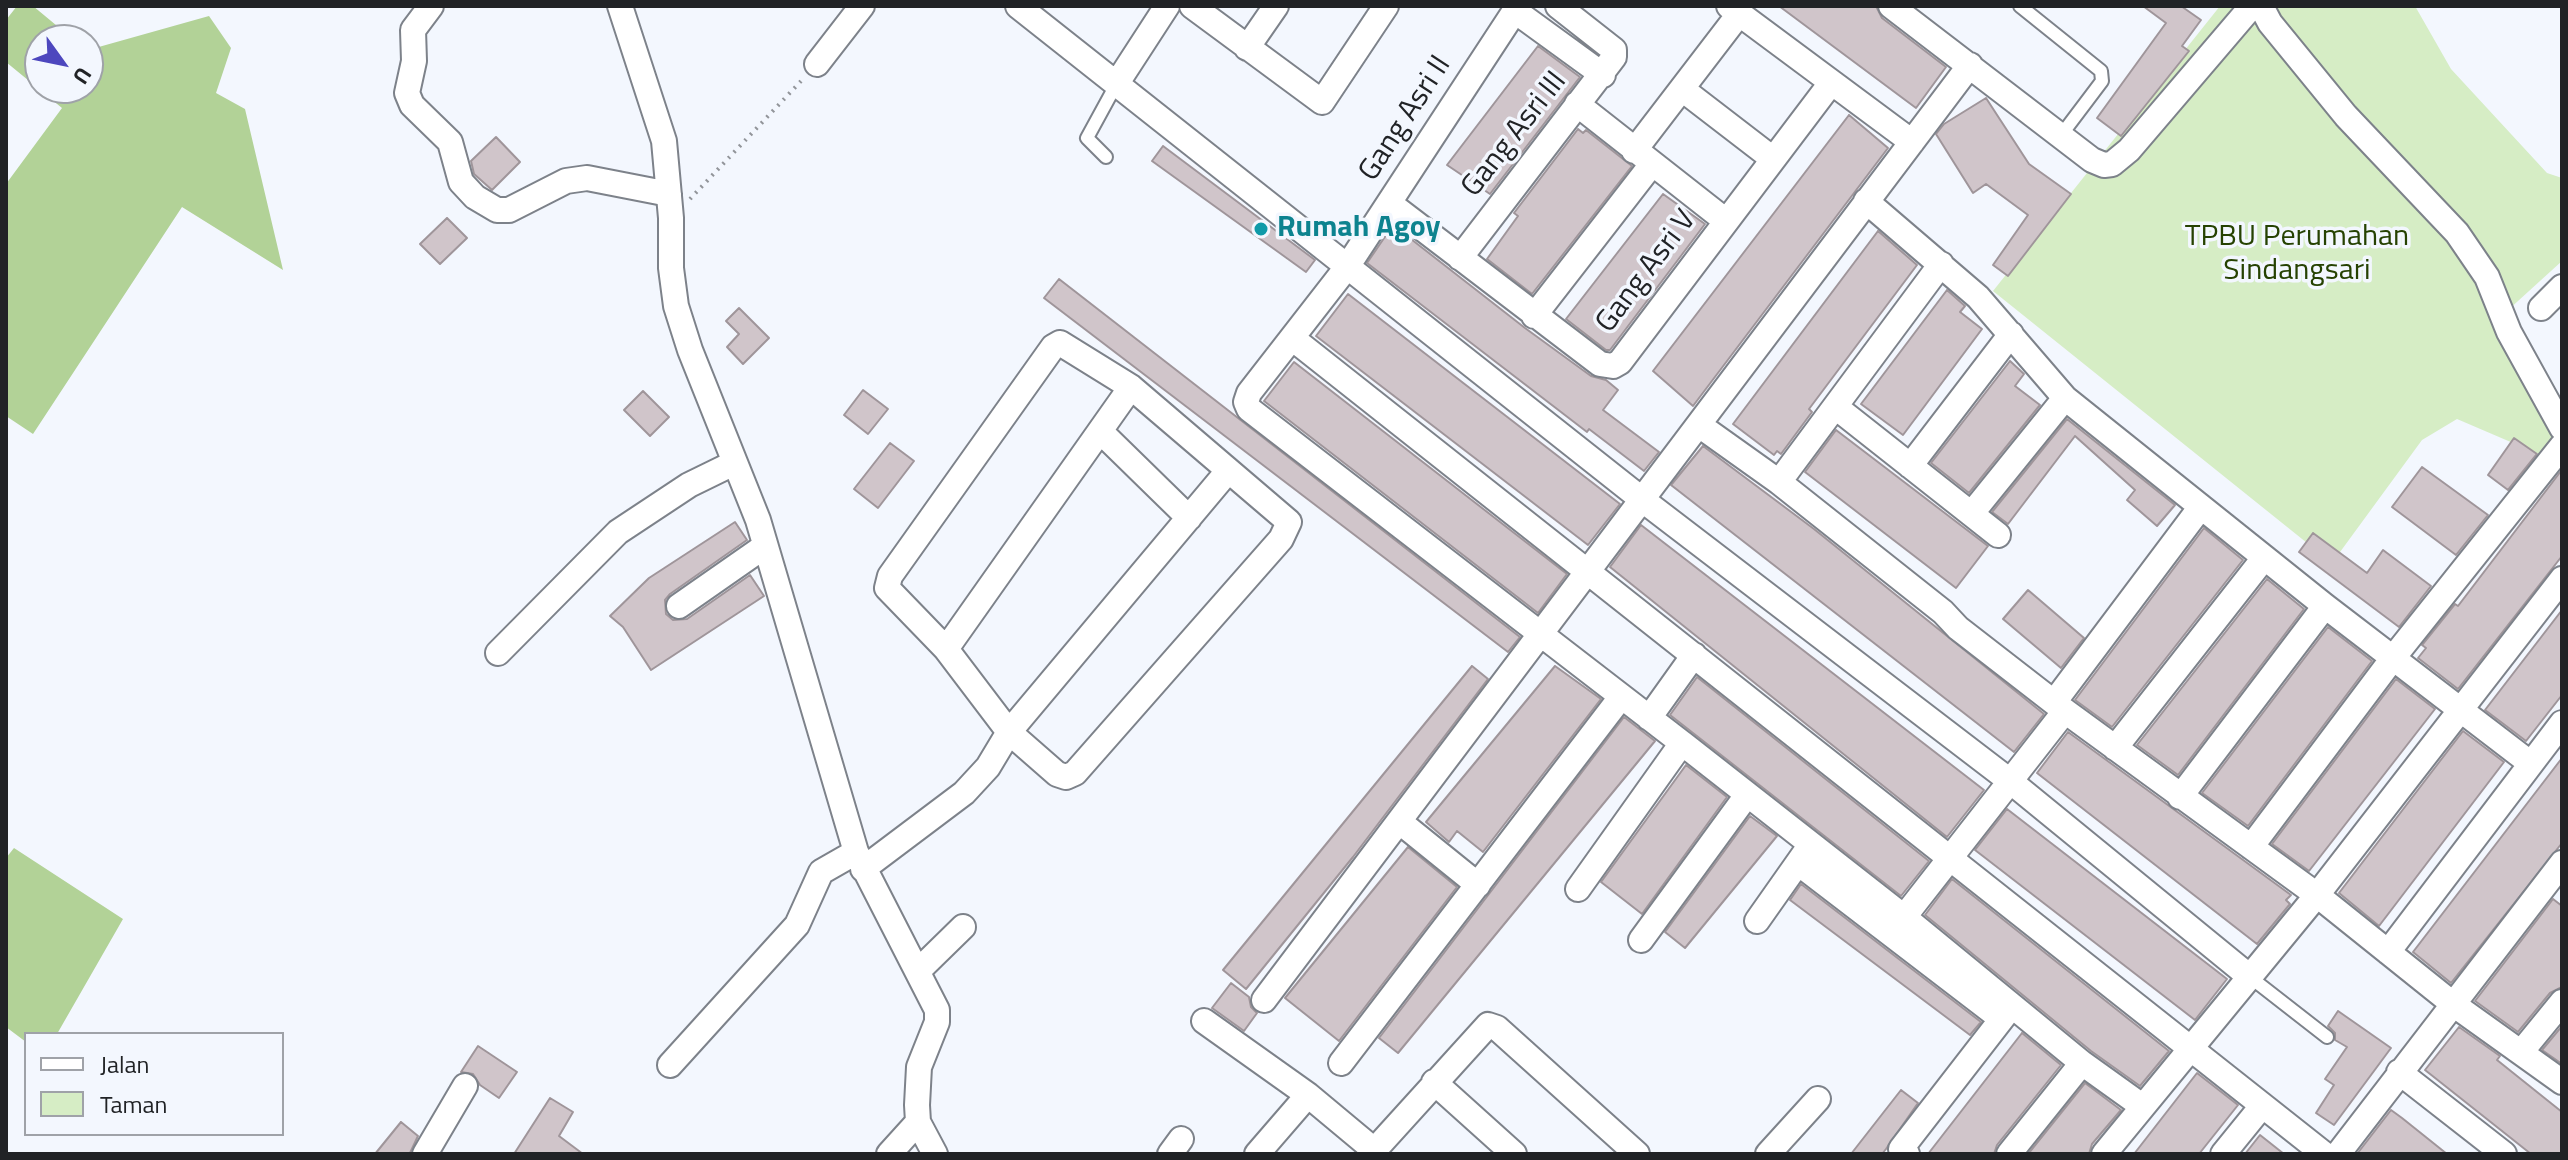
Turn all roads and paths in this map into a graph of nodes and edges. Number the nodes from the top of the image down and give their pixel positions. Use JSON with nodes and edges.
{"nodes":[{"id":1,"x":431,"y":6,"type":"edge"},
{"id":2,"x":620,"y":6,"type":"edge"},
{"id":3,"x":862,"y":6,"type":"edge"},
{"id":4,"x":1018,"y":6,"type":"edge"},
{"id":5,"x":1167,"y":6,"type":"edge"},
{"id":6,"x":1192,"y":6,"type":"edge"},
{"id":7,"x":1276,"y":6,"type":"edge"},
{"id":8,"x":1386,"y":6,"type":"edge"},
{"id":9,"x":1558,"y":6,"type":"edge"},
{"id":10,"x":1891,"y":6,"type":"edge"},
{"id":11,"x":2020,"y":6,"type":"edge"},
{"id":12,"x":2252,"y":6,"type":"edge"},
{"id":13,"x":2261,"y":6,"type":"edge"},
{"id":14,"x":1517,"y":8,"type":"edge"},
{"id":15,"x":1734,"y":10,"type":"edge"},
{"id":16,"x":1247,"y":48,"type":"junction"},
{"id":17,"x":817,"y":64,"type":"joint"},
{"id":18,"x":1970,"y":65,"type":"junction"},
{"id":19,"x":1603,"y":75,"type":"junction"},
{"id":20,"x":1117,"y":83,"type":"junction"},
{"id":21,"x":1831,"y":83,"type":"junction"},
{"id":22,"x":1682,"y":89,"type":"junction"},
{"id":23,"x":1577,"y":104,"type":"junction"},
{"id":24,"x":2062,"y":134,"type":"junction"},
{"id":25,"x":1912,"y":142,"type":"junction"},
{"id":26,"x":1106,"y":157,"type":"dead end"},
{"id":27,"x":1643,"y":158,"type":"junction"},
{"id":28,"x":1773,"y":159,"type":"junction"},
{"id":29,"x":669,"y":194,"type":"junction"},
{"id":30,"x":1866,"y":201,"type":"junction"},
{"id":31,"x":1389,"y":203,"type":"junction"},
{"id":32,"x":671,"y":218,"type":"junction"},
{"id":33,"x":1726,"y":221,"type":"junction"},
{"id":34,"x":1460,"y":258,"type":"junction"},
{"id":35,"x":1941,"y":264,"type":"junction"},
{"id":36,"x":1347,"y":267,"type":"junction"},
{"id":37,"x":2562,"y":287,"type":"edge"},
{"id":38,"x":2541,"y":308,"type":"dead end"},
{"id":39,"x":1534,"y":316,"type":"junction"},
{"id":40,"x":2011,"y":334,"type":"junction"},
{"id":41,"x":1292,"y":338,"type":"junction"},
{"id":42,"x":1131,"y":387,"type":"junction"},
{"id":43,"x":2065,"y":398,"type":"junction"},
{"id":44,"x":1837,"y":408,"type":"junction"},
{"id":45,"x":1699,"y":425,"type":"junction"},
{"id":46,"x":2562,"y":428,"type":"edge"},
{"id":47,"x":1100,"y":431,"type":"junction"},
{"id":48,"x":2562,"y":446,"type":"edge"},
{"id":49,"x":734,"y":463,"type":"junction"},
{"id":50,"x":1910,"y":466,"type":"junction"},
{"id":51,"x":1228,"y":471,"type":"junction"},
{"id":52,"x":1779,"y":482,"type":"junction"},
{"id":53,"x":1644,"y":501,"type":"junction"},
{"id":54,"x":2200,"y":508,"type":"junction"},
{"id":55,"x":1972,"y":513,"type":"junction"},
{"id":56,"x":1189,"y":518,"type":"junction"},
{"id":57,"x":1998,"y":535,"type":"dead end"},
{"id":58,"x":765,"y":546,"type":"junction"},
{"id":59,"x":2264,"y":558,"type":"junction"},
{"id":60,"x":1588,"y":572,"type":"junction"},
{"id":61,"x":2562,"y":579,"type":"edge"},
{"id":62,"x":679,"y":606,"type":"dead end"},
{"id":63,"x":2325,"y":606,"type":"junction"},
{"id":64,"x":1540,"y":635,"type":"junction"},
{"id":65,"x":946,"y":649,"type":"junction"},
{"id":66,"x":498,"y":653,"type":"dead end"},
{"id":67,"x":1694,"y":655,"type":"junction"},
{"id":68,"x":2393,"y":658,"type":"junction"},
{"id":69,"x":1621,"y":697,"type":"junction"},
{"id":70,"x":2060,"y":706,"type":"junction"},
{"id":71,"x":2459,"y":710,"type":"junction"},
{"id":72,"x":1649,"y":718,"type":"junction"},
{"id":73,"x":2562,"y":723,"type":"edge"},
{"id":74,"x":1009,"y":732,"type":"junction"},
{"id":75,"x":1682,"y":743,"type":"junction"},
{"id":76,"x":2115,"y":748,"type":"junction"},
{"id":77,"x":2530,"y":763,"type":"junction"},
{"id":78,"x":2010,"y":781,"type":"junction"},
{"id":79,"x":1747,"y":795,"type":"junction"},
{"id":80,"x":2180,"y":797,"type":"junction"},
{"id":81,"x":1400,"y":822,"type":"junction"},
{"id":82,"x":2251,"y":847,"type":"junction"},
{"id":83,"x":1804,"y":854,"type":"junction"},
{"id":84,"x":860,"y":861,"type":"junction"},
{"id":85,"x":1950,"y":861,"type":"junction"},
{"id":86,"x":2560,"y":869,"type":"edge"},
{"id":87,"x":1478,"y":885,"type":"junction"},
{"id":88,"x":1578,"y":889,"type":"dead end"},
{"id":89,"x":2317,"y":895,"type":"junction"},
{"id":90,"x":1904,"y":917,"type":"junction"},
{"id":91,"x":1757,"y":921,"type":"dead end"},
{"id":92,"x":963,"y":927,"type":"dead end"},
{"id":93,"x":1641,"y":940,"type":"dead end"},
{"id":94,"x":2388,"y":952,"type":"junction"},
{"id":95,"x":918,"y":971,"type":"junction"},
{"id":96,"x":2250,"y":977,"type":"junction"},
{"id":97,"x":1264,"y":1000,"type":"dead end"},
{"id":98,"x":2562,"y":1002,"type":"edge"},
{"id":99,"x":2453,"y":1004,"type":"junction"},
{"id":100,"x":2006,"y":1013,"type":"junction"},
{"id":101,"x":1204,"y":1021,"type":"dead end"},
{"id":102,"x":2327,"y":1037,"type":"dead end"},
{"id":103,"x":2192,"y":1051,"type":"junction"},
{"id":104,"x":2522,"y":1051,"type":"junction"},
{"id":105,"x":1341,"y":1063,"type":"dead end"},
{"id":106,"x":2082,"y":1063,"type":"junction"},
{"id":107,"x":670,"y":1065,"type":"dead end"},
{"id":108,"x":2399,"y":1072,"type":"junction"},
{"id":109,"x":1434,"y":1082,"type":"junction"},
{"id":110,"x":2562,"y":1082,"type":"edge"},
{"id":111,"x":465,"y":1086,"type":"dead end"},
{"id":112,"x":1308,"y":1095,"type":"junction"},
{"id":113,"x":1818,"y":1099,"type":"dead end"},
{"id":114,"x":2142,"y":1106,"type":"junction"},
{"id":115,"x":2262,"y":1106,"type":"junction"},
{"id":116,"x":918,"y":1122,"type":"junction"},
{"id":117,"x":1373,"y":1152,"type":"edge"},
{"id":118,"x":1901,"y":1152,"type":"edge"},
{"id":119,"x":425,"y":1154,"type":"edge"},
{"id":120,"x":889,"y":1154,"type":"edge"},
{"id":121,"x":935,"y":1154,"type":"edge"},
{"id":122,"x":1257,"y":1154,"type":"edge"},
{"id":123,"x":1514,"y":1154,"type":"edge"},
{"id":124,"x":1637,"y":1154,"type":"edge"},
{"id":125,"x":1768,"y":1154,"type":"edge"},
{"id":126,"x":2009,"y":1154,"type":"edge"},
{"id":127,"x":2104,"y":1154,"type":"edge"},
{"id":128,"x":2223,"y":1154,"type":"edge"},
{"id":129,"x":2324,"y":1154,"type":"edge"},
{"id":130,"x":2338,"y":1154,"type":"edge"},
{"id":131,"x":2504,"y":1154,"type":"edge"}],
"edges":[{"from":1,"to":29,"type":"street"},
{"from":2,"to":29,"type":"street"},
{"from":3,"to":17,"type":"street"},
{"from":4,"to":20,"type":"street"},
{"from":5,"to":20,"type":"street"},
{"from":6,"to":16,"type":"street"},
{"from":7,"to":16,"type":"street"},
{"from":8,"to":16,"type":"street"},
{"from":9,"to":19,"type":"street","name":"Gang Asri III"},
{"from":10,"to":18,"type":"street"},
{"from":11,"to":24,"type":"lane"},
{"from":12,"to":24,"type":"street"},
{"from":13,"to":46,"type":"street"},
{"from":14,"to":19,"type":"street"},
{"from":14,"to":31,"type":"street","name":"Gang Asri II"},
{"from":15,"to":21,"type":"street"},
{"from":15,"to":22,"type":"street"},
{"from":17,"to":32,"type":"path"},
{"from":18,"to":24,"type":"street"},
{"from":18,"to":25,"type":"street"},
{"from":19,"to":23,"type":"street","name":"Gang Asri III"},
{"from":20,"to":26,"type":"lane"},
{"from":20,"to":36,"type":"street"},
{"from":21,"to":25,"type":"street"},
{"from":21,"to":28,"type":"street","name":"Gang Asri V"},
{"from":22,"to":27,"type":"street"},
{"from":22,"to":28,"type":"street"},
{"from":23,"to":27,"type":"street"},
{"from":23,"to":34,"type":"street","name":"Gang Asri III"},
{"from":25,"to":30,"type":"street"},
{"from":27,"to":33,"type":"street"},
{"from":27,"to":39,"type":"street"},
{"from":28,"to":33,"type":"street","name":"Gang Asri V"},
{"from":29,"to":32,"type":"street"},
{"from":30,"to":35,"type":"street"},
{"from":30,"to":45,"type":"street"},
{"from":31,"to":34,"type":"street"},
{"from":31,"to":36,"type":"street","name":"Gang Asri II"},
{"from":32,"to":49,"type":"street"},
{"from":33,"to":39,"type":"street","name":"Gang Asri V"},
{"from":34,"to":39,"type":"street"},
{"from":35,"to":40,"type":"street"},
{"from":35,"to":44,"type":"street"},
{"from":36,"to":41,"type":"street","name":"Gang Asri II"},
{"from":36,"to":53,"type":"street"},
{"from":37,"to":38,"type":"street"},
{"from":40,"to":43,"type":"street"},
{"from":40,"to":50,"type":"street"},
{"from":41,"to":60,"type":"street"},
{"from":41,"to":64,"type":"street","name":"Gang Asri II"},
{"from":42,"to":47,"type":"street"},
{"from":42,"to":51,"type":"street"},
{"from":42,"to":65,"type":"street"},
{"from":43,"to":54,"type":"street"},
{"from":43,"to":55,"type":"street"},
{"from":44,"to":50,"type":"street"},
{"from":44,"to":52,"type":"street"},
{"from":45,"to":52,"type":"street"},
{"from":45,"to":53,"type":"street"},
{"from":47,"to":56,"type":"street"},
{"from":47,"to":65,"type":"street"},
{"from":48,"to":68,"type":"street"},
{"from":49,"to":58,"type":"street"},
{"from":49,"to":66,"type":"street"},
{"from":50,"to":55,"type":"street"},
{"from":51,"to":56,"type":"street"},
{"from":51,"to":74,"type":"street"},
{"from":52,"to":70,"type":"street"},
{"from":53,"to":60,"type":"street"},
{"from":53,"to":78,"type":"street"},
{"from":54,"to":59,"type":"street"},
{"from":54,"to":70,"type":"street"},
{"from":55,"to":57,"type":"street"},
{"from":56,"to":74,"type":"street"},
{"from":58,"to":62,"type":"street"},
{"from":58,"to":84,"type":"street"},
{"from":59,"to":63,"type":"street"},
{"from":59,"to":76,"type":"street"},
{"from":60,"to":64,"type":"street"},
{"from":60,"to":67,"type":"street"},
{"from":61,"to":71,"type":"street"},
{"from":63,"to":68,"type":"street"},
{"from":63,"to":80,"type":"street"},
{"from":64,"to":69,"type":"street"},
{"from":64,"to":81,"type":"street"},
{"from":65,"to":74,"type":"street"},
{"from":67,"to":72,"type":"street"},
{"from":67,"to":85,"type":"street"},
{"from":68,"to":71,"type":"street"},
{"from":68,"to":82,"type":"street"},
{"from":69,"to":72,"type":"street"},
{"from":69,"to":87,"type":"street"},
{"from":70,"to":76,"type":"street"},
{"from":70,"to":78,"type":"street"},
{"from":71,"to":77,"type":"street"},
{"from":71,"to":89,"type":"street"},
{"from":72,"to":75,"type":"street"},
{"from":73,"to":77,"type":"street"},
{"from":74,"to":84,"type":"street"},
{"from":75,"to":79,"type":"street"},
{"from":75,"to":88,"type":"street"},
{"from":76,"to":80,"type":"street"},
{"from":77,"to":94,"type":"street"},
{"from":78,"to":85,"type":"street"},
{"from":78,"to":96,"type":"street"},
{"from":79,"to":83,"type":"street"},
{"from":79,"to":93,"type":"street"},
{"from":80,"to":82,"type":"street"},
{"from":81,"to":87,"type":"street"},
{"from":81,"to":97,"type":"street"},
{"from":82,"to":89,"type":"street"},
{"from":83,"to":90,"type":"street"},
{"from":83,"to":91,"type":"street"},
{"from":83,"to":100,"type":"street"},
{"from":84,"to":95,"type":"street"},
{"from":84,"to":107,"type":"street"},
{"from":85,"to":90,"type":"street"},
{"from":85,"to":103,"type":"street"},
{"from":86,"to":99,"type":"street"},
{"from":87,"to":105,"type":"street"},
{"from":89,"to":94,"type":"street"},
{"from":89,"to":96,"type":"street"},
{"from":90,"to":100,"type":"street"},
{"from":92,"to":95,"type":"street"},
{"from":94,"to":99,"type":"street"},
{"from":95,"to":116,"type":"street"},
{"from":96,"to":102,"type":"lane"},
{"from":96,"to":103,"type":"street"},
{"from":98,"to":104,"type":"street"},
{"from":99,"to":104,"type":"street"},
{"from":99,"to":108,"type":"street"},
{"from":100,"to":106,"type":"street"},
{"from":100,"to":118,"type":"street"},
{"from":101,"to":112,"type":"street"},
{"from":103,"to":114,"type":"street"},
{"from":103,"to":115,"type":"street"},
{"from":104,"to":110,"type":"street"},
{"from":106,"to":114,"type":"street"},
{"from":106,"to":126,"type":"street"},
{"from":108,"to":130,"type":"street"},
{"from":108,"to":131,"type":"street"},
{"from":109,"to":117,"type":"street"},
{"from":109,"to":123,"type":"street"},
{"from":109,"to":124,"type":"street"},
{"from":111,"to":119,"type":"street"},
{"from":112,"to":117,"type":"street"},
{"from":112,"to":122,"type":"street"},
{"from":113,"to":125,"type":"street"},
{"from":114,"to":127,"type":"street"},
{"from":115,"to":128,"type":"street"},
{"from":115,"to":129,"type":"street"},
{"from":116,"to":120,"type":"street"},
{"from":116,"to":121,"type":"street"}]}
